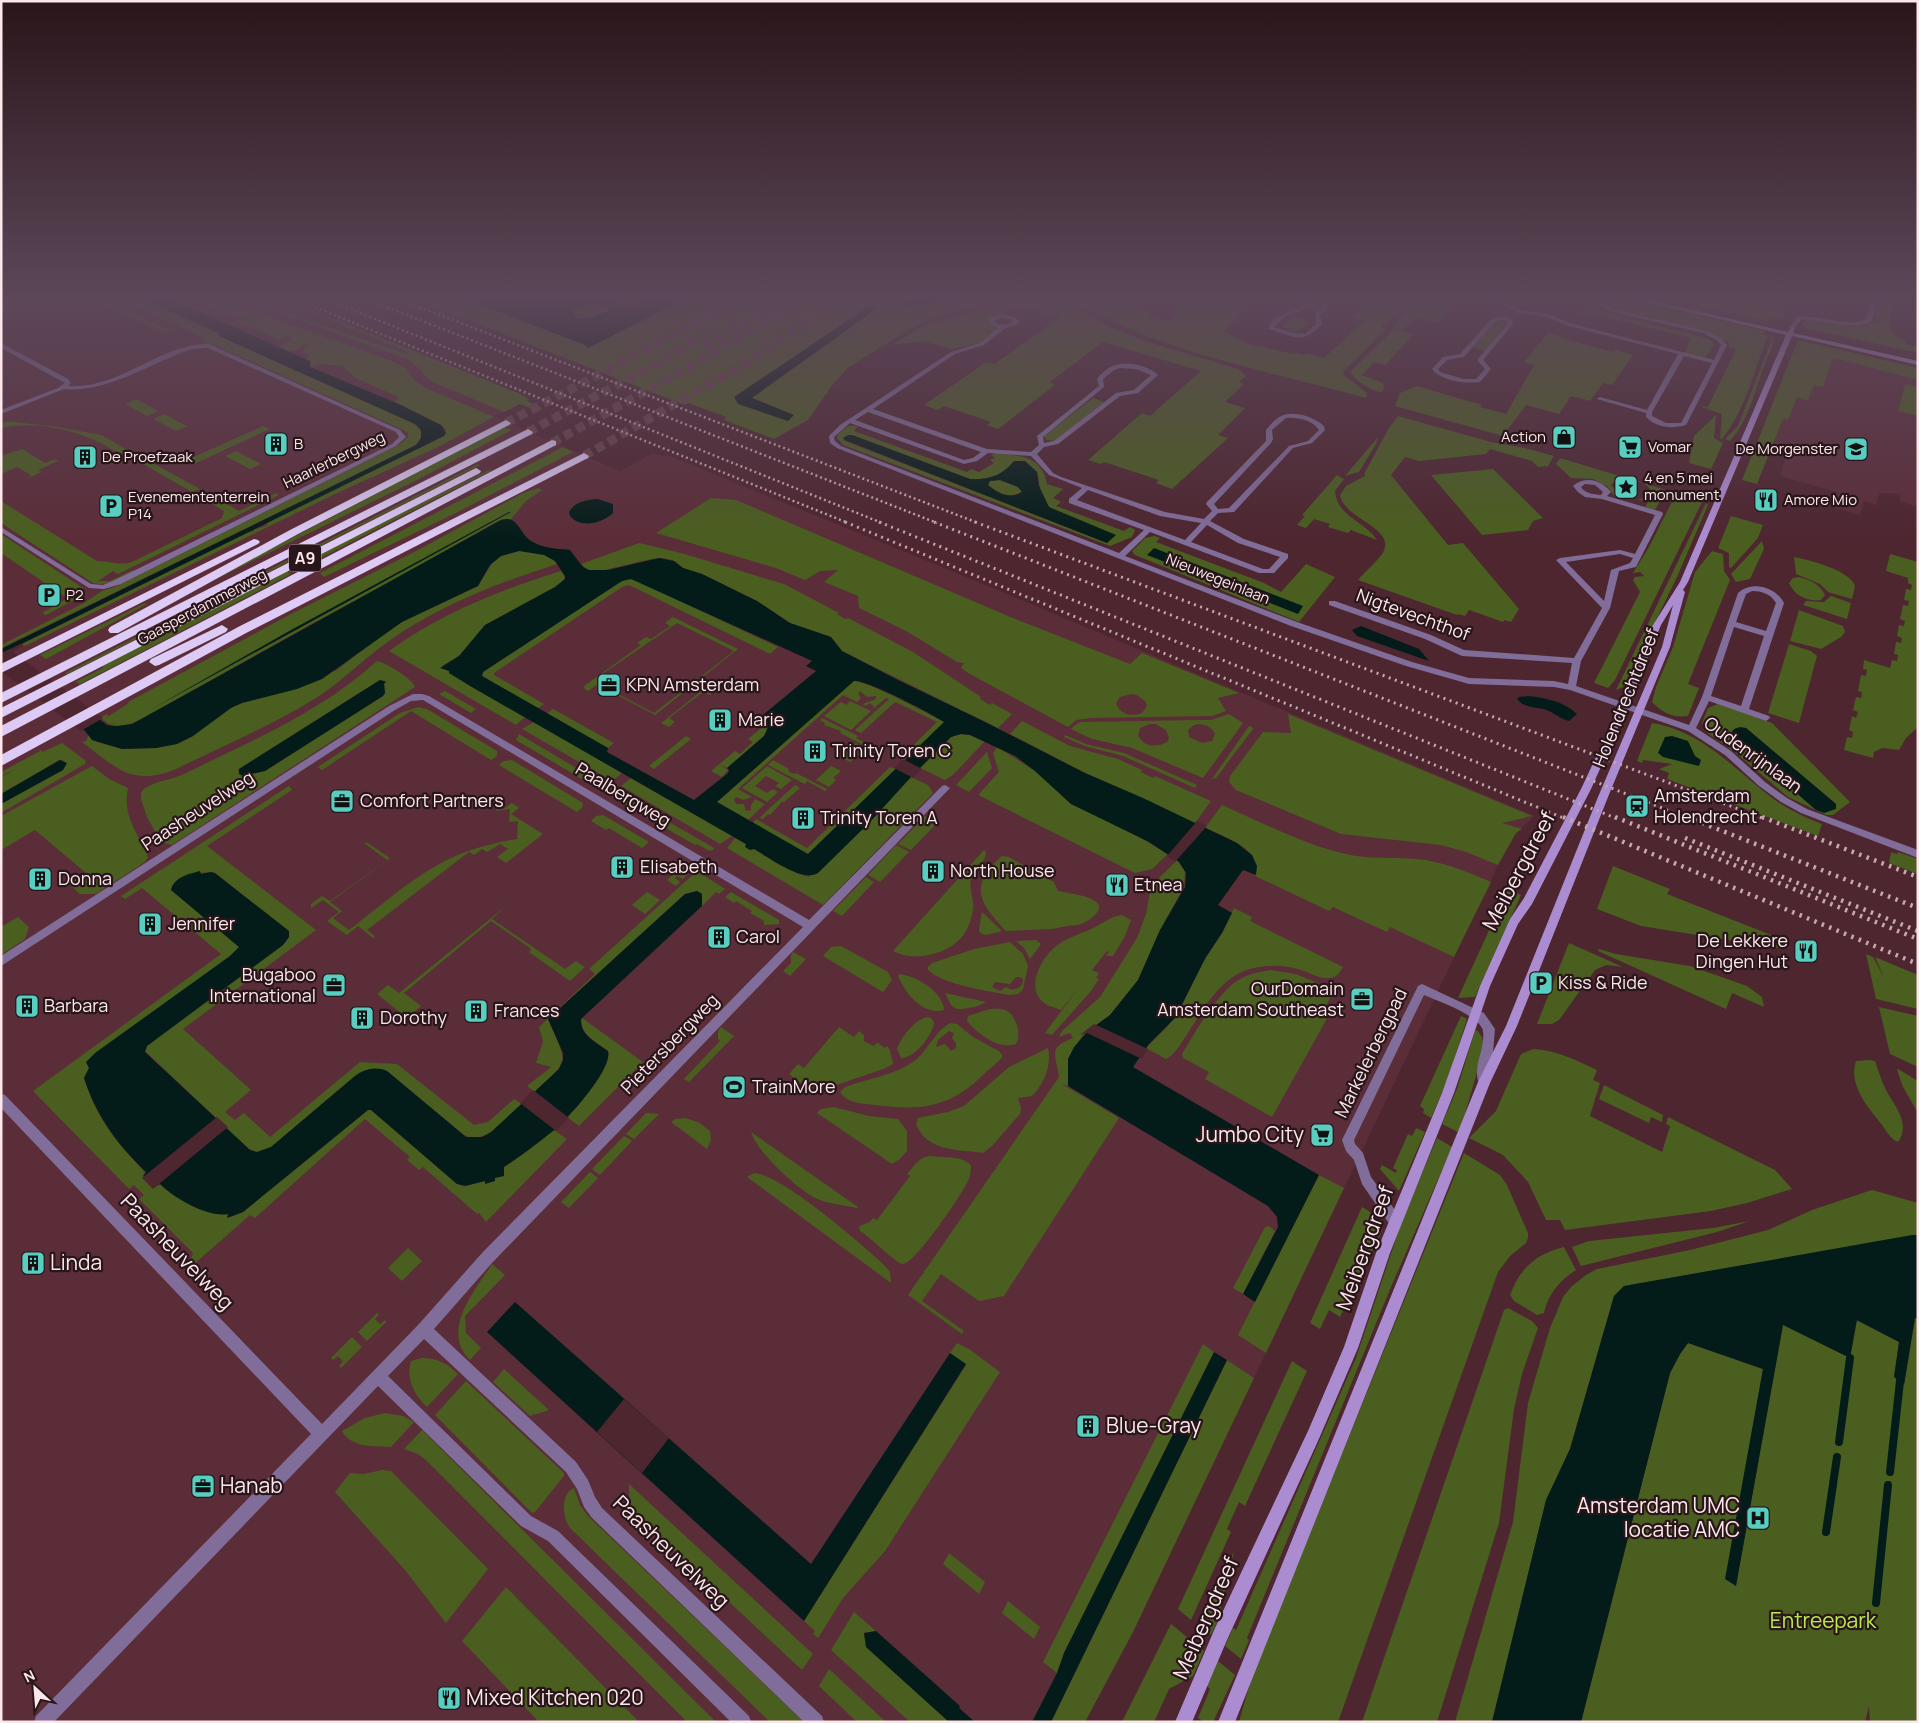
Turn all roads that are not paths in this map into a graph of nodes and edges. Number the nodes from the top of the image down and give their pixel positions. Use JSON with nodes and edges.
{"nodes":[{"id":1,"x":63,"y":378,"type":"edge"},
{"id":2,"x":113,"y":378,"type":"edge"},
{"id":3,"x":282,"y":378,"type":"edge"},
{"id":4,"x":915,"y":378,"type":"edge"},
{"id":5,"x":1101,"y":378,"type":"edge"},
{"id":6,"x":1151,"y":378,"type":"edge"},
{"id":7,"x":1455,"y":378,"type":"edge"},
{"id":8,"x":1480,"y":378,"type":"edge"},
{"id":9,"x":1668,"y":378,"type":"edge"},
{"id":10,"x":1708,"y":378,"type":"edge"},
{"id":11,"x":1771,"y":378,"type":"edge"},
{"id":12,"x":63,"y":388,"type":"junction"},
{"id":13,"x":1600,"y":399,"type":"dead end"},
{"id":14,"x":867,"y":410,"type":"junction"},
{"id":15,"x":1,"y":412,"type":"edge"},
{"id":16,"x":1649,"y":412,"type":"junction"},
{"id":17,"x":850,"y":421,"type":"junction"},
{"id":18,"x":528,"y":432,"type":"tunnel mouth"},
{"id":19,"x":1042,"y":445,"type":"junction"},
{"id":20,"x":986,"y":451,"type":"junction"},
{"id":21,"x":1033,"y":454,"type":"junction"},
{"id":22,"x":1087,"y":487,"type":"junction"},
{"id":23,"x":1603,"y":497,"type":"dead end"},
{"id":24,"x":1216,"y":511,"type":"junction"},
{"id":25,"x":1206,"y":522,"type":"junction"},
{"id":26,"x":1,"y":529,"type":"edge"},
{"id":27,"x":1148,"y":530,"type":"junction"},
{"id":28,"x":1186,"y":543,"type":"junction"},
{"id":29,"x":1121,"y":555,"type":"junction"},
{"id":30,"x":1638,"y":557,"type":"junction"},
{"id":31,"x":1684,"y":582,"type":"junction"},
{"id":32,"x":1332,"y":603,"type":"dead end"},
{"id":33,"x":1606,"y":608,"type":"junction"},
{"id":34,"x":1732,"y":623,"type":"junction"},
{"id":35,"x":1769,"y":635,"type":"junction"},
{"id":36,"x":1577,"y":661,"type":"junction"},
{"id":37,"x":53,"y":667,"type":"junction"},
{"id":38,"x":1,"y":669,"type":"edge"},
{"id":39,"x":1571,"y":687,"type":"junction"},
{"id":40,"x":87,"y":692,"type":"junction"},
{"id":41,"x":418,"y":696,"type":"joint"},
{"id":42,"x":1706,"y":697,"type":"junction"},
{"id":43,"x":3,"y":706,"type":"edge"},
{"id":44,"x":1624,"y":706,"type":"junction"},
{"id":45,"x":1744,"y":710,"type":"junction"},
{"id":46,"x":1640,"y":712,"type":"junction"},
{"id":47,"x":1766,"y":718,"type":"dead end"},
{"id":48,"x":1691,"y":729,"type":"junction"},
{"id":49,"x":1,"y":732,"type":"edge"},
{"id":50,"x":1,"y":761,"type":"edge"},
{"id":51,"x":945,"y":788,"type":"dead end"},
{"id":52,"x":1586,"y":789,"type":"joint"},
{"id":53,"x":1918,"y":854,"type":"edge"},
{"id":54,"x":810,"y":926,"type":"junction"},
{"id":55,"x":1,"y":962,"type":"edge"},
{"id":56,"x":1474,"y":1013,"type":"junction"},
{"id":57,"x":1484,"y":1082,"type":"junction"},
{"id":58,"x":1,"y":1100,"type":"edge"},
{"id":59,"x":1395,"y":1221,"type":"junction"},
{"id":60,"x":424,"y":1329,"type":"junction"},
{"id":61,"x":378,"y":1376,"type":"junction"},
{"id":62,"x":321,"y":1434,"type":"junction"},
{"id":63,"x":42,"y":1722,"type":"edge"},
{"id":64,"x":743,"y":1722,"type":"edge"},
{"id":65,"x":816,"y":1722,"type":"edge"},
{"id":66,"x":1183,"y":1722,"type":"edge"},
{"id":67,"x":1226,"y":1722,"type":"edge"}],
"edges":[{"from":1,"to":12,"type":"street"},
{"from":2,"to":12,"type":"street","name":"Haarlerbergweg"},
{"from":3,"to":26,"type":"street","name":"Haarlerbergweg"},
{"from":4,"to":14,"type":"street"},
{"from":5,"to":19,"type":"street"},
{"from":6,"to":19,"type":"street"},
{"from":7,"to":8,"type":"street"},
{"from":9,"to":16,"type":"street"},
{"from":10,"to":16,"type":"street"},
{"from":11,"to":31,"type":"main road","name":"Holendrechtdreef"},
{"from":12,"to":15,"type":"street"},
{"from":13,"to":16,"type":"street"},
{"from":14,"to":17,"type":"street"},
{"from":14,"to":20,"type":"street"},
{"from":17,"to":20,"type":"street"},
{"from":17,"to":29,"type":"street","name":"Nieuwegeinlaan"},
{"from":18,"to":37,"type":"highway","name":"Gaasperdammerweg","number":"A9"},
{"from":19,"to":21,"type":"street"},
{"from":20,"to":21,"type":"street"},
{"from":21,"to":22,"type":"street"},
{"from":22,"to":25,"type":"street"},
{"from":22,"to":27,"type":"street"},
{"from":23,"to":30,"type":"street"},
{"from":24,"to":24,"type":"street"},
{"from":24,"to":25,"type":"street"},
{"from":25,"to":28,"type":"street"},
{"from":25,"to":28,"type":"street"},
{"from":27,"to":28,"type":"street"},
{"from":27,"to":29,"type":"street"},
{"from":29,"to":39,"type":"street","name":"Nieuwegeinlaan"},
{"from":30,"to":33,"type":"street"},
{"from":30,"to":33,"type":"street"},
{"from":31,"to":44,"type":"main road","name":"Holendrechtdreef"},
{"from":31,"to":46,"type":"main road","name":"Holendrechtdreef"},
{"from":32,"to":36,"type":"street","name":"Nigtevechthof"},
{"from":33,"to":36,"type":"street"},
{"from":34,"to":35,"type":"street"},
{"from":34,"to":35,"type":"street"},
{"from":34,"to":42,"type":"street"},
{"from":35,"to":45,"type":"street"},
{"from":36,"to":39,"type":"street"},
{"from":37,"to":38,"type":"highway","number":"A9"},
{"from":37,"to":43,"type":"highway","name":"Gaasperdammerweg","number":"A9"},
{"from":39,"to":44,"type":"street","name":"Nieuwegeinlaan"},
{"from":40,"to":43,"type":"highway","name":"Gaasperdammerweg","number":"A9"},
{"from":40,"to":49,"type":"highway","number":"A9"},
{"from":40,"to":50,"type":"highway","number":"A9"},
{"from":41,"to":54,"type":"street","name":"Paalbergweg"},
{"from":41,"to":55,"type":"street","name":"Paasheuvelweg"},
{"from":42,"to":45,"type":"street"},
{"from":42,"to":48,"type":"street"},
{"from":44,"to":46,"type":"street","name":"Oudenrijnlaan"},
{"from":44,"to":52,"type":"main road","name":"Holendrechtdreef"},
{"from":45,"to":47,"type":"street"},
{"from":46,"to":48,"type":"street","name":"Oudenrijnlaan"},
{"from":46,"to":57,"type":"main road","name":"Holendrechtdreef"},
{"from":48,"to":53,"type":"street","name":"Oudenrijnlaan"},
{"from":51,"to":54,"type":"street","name":"Pietersbergweg"},
{"from":52,"to":56,"type":"main road","name":"Meibergdreef"},
{"from":54,"to":60,"type":"street","name":"Pietersbergweg"},
{"from":56,"to":57,"type":"street","name":"Markelerbergpad"},
{"from":56,"to":59,"type":"main road","name":"Meibergdreef"},
{"from":56,"to":59,"type":"street","name":"Markelerbergpad"},
{"from":57,"to":67,"type":"main road"},
{"from":58,"to":62,"type":"street","name":"Paasheuvelweg"},
{"from":59,"to":66,"type":"main road","name":"Meibergdreef"},
{"from":60,"to":61,"type":"street"},
{"from":60,"to":65,"type":"street","name":"Paasheuvelweg"},
{"from":61,"to":62,"type":"street"},
{"from":61,"to":64,"type":"street"},
{"from":62,"to":63,"type":"street"}]}
